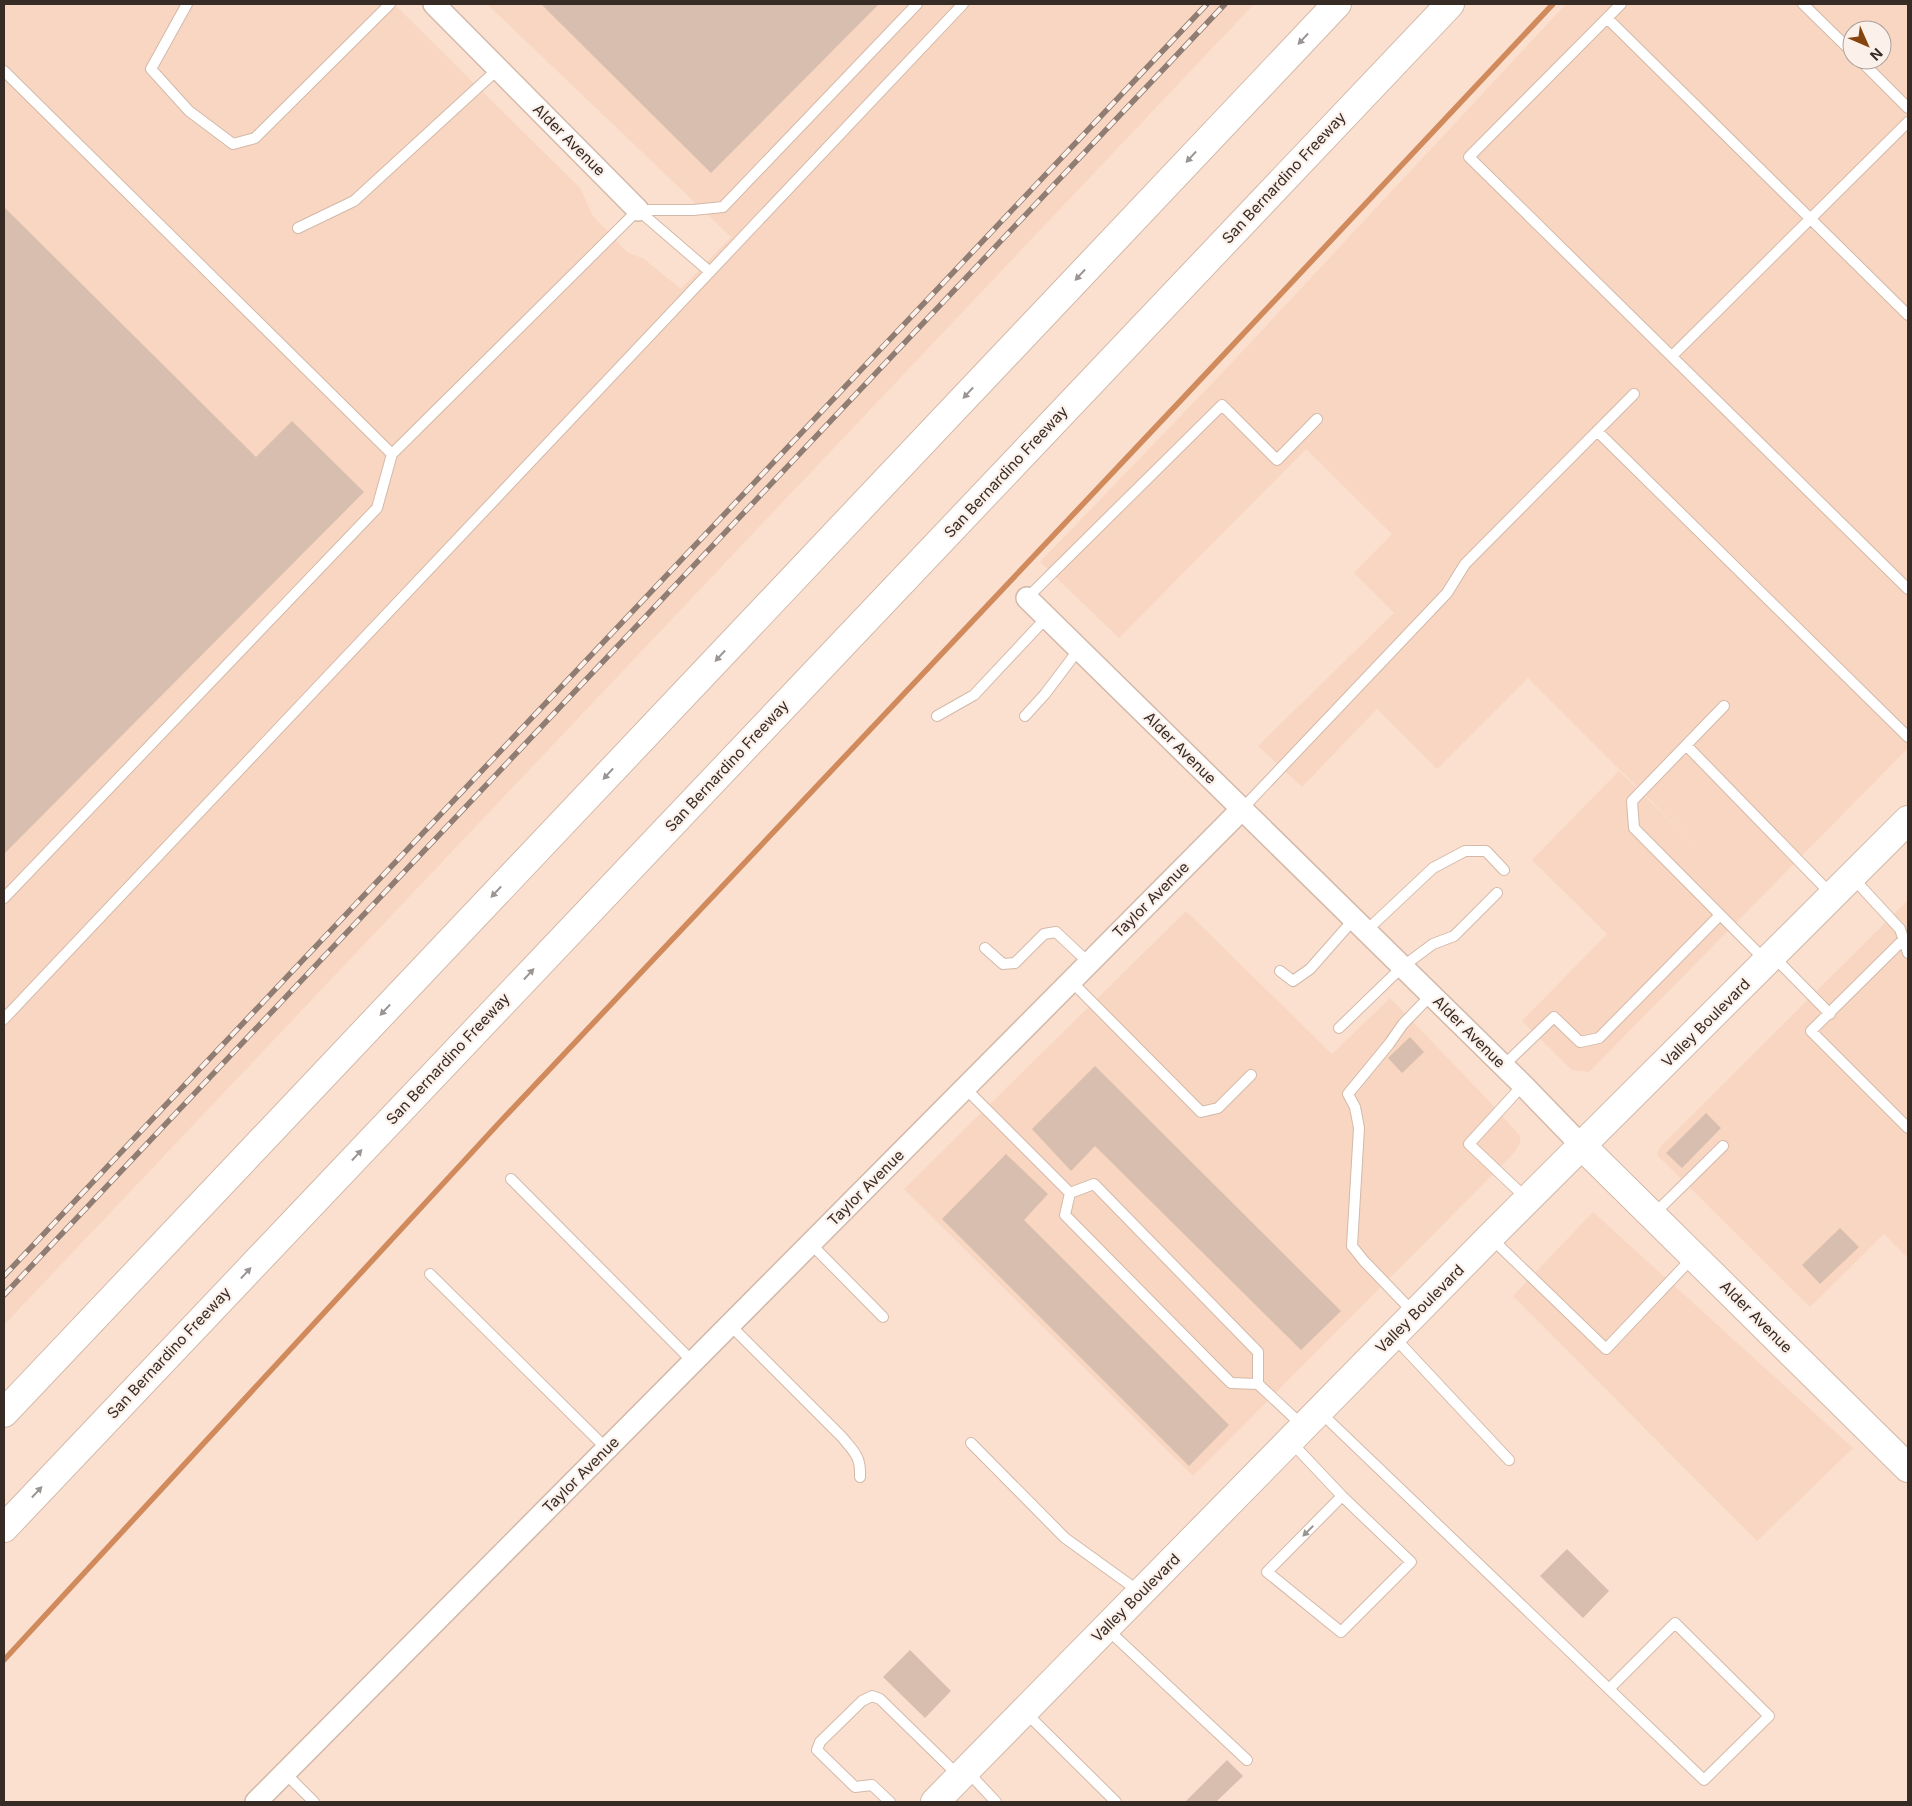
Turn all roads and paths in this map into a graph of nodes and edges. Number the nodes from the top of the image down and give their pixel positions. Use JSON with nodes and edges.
{"nodes":[{"id":1,"x":187,"y":4,"type":"edge"},
{"id":2,"x":390,"y":4,"type":"edge"},
{"id":3,"x":434,"y":4,"type":"edge"},
{"id":4,"x":917,"y":4,"type":"edge"},
{"id":5,"x":963,"y":4,"type":"edge"},
{"id":6,"x":1337,"y":4,"type":"edge"},
{"id":7,"x":1450,"y":4,"type":"edge"},
{"id":8,"x":1621,"y":4,"type":"edge"},
{"id":9,"x":1803,"y":4,"type":"edge"},
{"id":10,"x":1607,"y":18,"type":"junction"},
{"id":11,"x":1842,"y":42,"type":"edge"},
{"id":12,"x":498,"y":69,"type":"junction"},
{"id":13,"x":1870,"y":70,"type":"edge"},
{"id":14,"x":4,"y":71,"type":"edge"},
{"id":15,"x":1908,"y":108,"type":"edge"},
{"id":16,"x":1908,"y":122,"type":"edge"},
{"id":17,"x":638,"y":210,"type":"junction"},
{"id":18,"x":1811,"y":219,"type":"junction"},
{"id":19,"x":298,"y":228,"type":"dead end"},
{"id":20,"x":710,"y":272,"type":"junction"},
{"id":21,"x":1908,"y":315,"type":"edge"},
{"id":22,"x":1672,"y":356,"type":"junction"},
{"id":23,"x":1634,"y":394,"type":"dead end"},
{"id":24,"x":1318,"y":419,"type":"dead end"},
{"id":25,"x":1597,"y":431,"type":"junction"},
{"id":26,"x":392,"y":454,"type":"junction"},
{"id":27,"x":1908,"y":589,"type":"edge"},
{"id":28,"x":1027,"y":598,"type":"joint"},
{"id":29,"x":1047,"y":617,"type":"junction"},
{"id":30,"x":1079,"y":649,"type":"junction"},
{"id":31,"x":1724,"y":706,"type":"dead end"},
{"id":32,"x":937,"y":716,"type":"dead end"},
{"id":33,"x":1024,"y":716,"type":"dead end"},
{"id":34,"x":1908,"y":737,"type":"edge"},
{"id":35,"x":1686,"y":745,"type":"junction"},
{"id":36,"x":1242,"y":809,"type":"junction"},
{"id":37,"x":1908,"y":820,"type":"edge"},
{"id":38,"x":1504,"y":870,"type":"dead end"},
{"id":39,"x":1852,"y":877,"type":"junction"},
{"id":40,"x":1497,"y":893,"type":"dead end"},
{"id":41,"x":1833,"y":896,"type":"junction"},
{"id":42,"x":4,"y":898,"type":"edge"},
{"id":43,"x":1720,"y":915,"type":"junction"},
{"id":44,"x":1360,"y":925,"type":"junction"},
{"id":45,"x":1904,"y":939,"type":"junction"},
{"id":46,"x":985,"y":948,"type":"dead end"},
{"id":47,"x":1908,"y":953,"type":"edge"},
{"id":48,"x":1770,"y":959,"type":"junction"},
{"id":49,"x":1089,"y":963,"type":"junction"},
{"id":50,"x":1402,"y":967,"type":"junction"},
{"id":51,"x":1280,"y":971,"type":"dead end"},
{"id":52,"x":1071,"y":981,"type":"junction"},
{"id":53,"x":1431,"y":995,"type":"junction"},
{"id":54,"x":1830,"y":1014,"type":"junction"},
{"id":55,"x":4,"y":1019,"type":"edge"},
{"id":56,"x":1338,"y":1028,"type":"dead end"},
{"id":57,"x":1503,"y":1066,"type":"junction"},
{"id":58,"x":1250,"y":1075,"type":"dead end"},
{"id":59,"x":1523,"y":1085,"type":"junction"},
{"id":60,"x":965,"y":1088,"type":"junction"},
{"id":61,"x":1908,"y":1128,"type":"edge"},
{"id":62,"x":1582,"y":1146,"type":"junction"},
{"id":63,"x":1723,"y":1146,"type":"dead end"},
{"id":64,"x":511,"y":1180,"type":"dead end"},
{"id":65,"x":1070,"y":1193,"type":"junction"},
{"id":66,"x":1528,"y":1200,"type":"junction"},
{"id":67,"x":1653,"y":1215,"type":"junction"},
{"id":68,"x":1490,"y":1237,"type":"junction"},
{"id":69,"x":810,"y":1243,"type":"junction"},
{"id":70,"x":1695,"y":1256,"type":"junction"},
{"id":71,"x":430,"y":1274,"type":"dead end"},
{"id":72,"x":1415,"y":1314,"type":"junction"},
{"id":73,"x":883,"y":1317,"type":"dead end"},
{"id":74,"x":730,"y":1325,"type":"junction"},
{"id":75,"x":1393,"y":1336,"type":"junction"},
{"id":76,"x":693,"y":1362,"type":"junction"},
{"id":77,"x":1258,"y":1384,"type":"junction"},
{"id":78,"x":4,"y":1413,"type":"edge"},
{"id":79,"x":1304,"y":1426,"type":"junction"},
{"id":80,"x":971,"y":1443,"type":"dead end"},
{"id":81,"x":607,"y":1449,"type":"junction"},
{"id":82,"x":1509,"y":1460,"type":"dead end"},
{"id":83,"x":1908,"y":1468,"type":"edge"},
{"id":84,"x":860,"y":1477,"type":"dead end"},
{"id":85,"x":1342,"y":1496,"type":"junction"},
{"id":86,"x":4,"y":1528,"type":"edge"},
{"id":87,"x":1141,"y":1592,"type":"junction"},
{"id":88,"x":1106,"y":1628,"type":"junction"},
{"id":89,"x":1609,"y":1689,"type":"junction"},
{"id":90,"x":1025,"y":1711,"type":"junction"},
{"id":91,"x":1247,"y":1760,"type":"dead end"},
{"id":92,"x":285,"y":1773,"type":"junction"},
{"id":93,"x":963,"y":1774,"type":"junction"},
{"id":94,"x":256,"y":1802,"type":"edge"},
{"id":95,"x":314,"y":1802,"type":"edge"},
{"id":96,"x":890,"y":1802,"type":"edge"},
{"id":97,"x":934,"y":1802,"type":"edge"},
{"id":98,"x":996,"y":1802,"type":"edge"},
{"id":99,"x":1116,"y":1802,"type":"edge"}],
"edges":[{"from":1,"to":2,"type":"lane"},
{"from":3,"to":12,"type":"street","name":"Alder Avenue"},
{"from":4,"to":17,"type":"lane"},
{"from":5,"to":20,"type":"lane"},
{"from":6,"to":78,"type":"main road","one_way":true},
{"from":86,"to":7,"type":"main road","name":"San Bernardino Freeway","one_way":true},
{"from":8,"to":10,"type":"lane"},
{"from":9,"to":11,"type":"lane"},
{"from":10,"to":18,"type":"lane"},
{"from":10,"to":22,"type":"lane"},
{"from":12,"to":17,"type":"street","name":"Alder Avenue"},
{"from":12,"to":19,"type":"lane"},
{"from":13,"to":15,"type":"lane"},
{"from":14,"to":26,"type":"lane"},
{"from":16,"to":18,"type":"lane"},
{"from":17,"to":20,"type":"lane","name":"Alder Avenue"},
{"from":17,"to":26,"type":"lane"},
{"from":18,"to":21,"type":"lane"},
{"from":18,"to":22,"type":"lane"},
{"from":20,"to":55,"type":"lane"},
{"from":22,"to":27,"type":"lane"},
{"from":23,"to":25,"type":"lane","name":"Taylor Avenue"},
{"from":24,"to":28,"type":"lane"},
{"from":25,"to":34,"type":"lane"},
{"from":25,"to":36,"type":"lane","name":"Taylor Avenue"},
{"from":26,"to":42,"type":"lane"},
{"from":28,"to":29,"type":"street","name":"Alder Avenue"},
{"from":29,"to":30,"type":"street","name":"Alder Avenue"},
{"from":29,"to":32,"type":"lane"},
{"from":30,"to":33,"type":"lane"},
{"from":30,"to":36,"type":"street","name":"Alder Avenue"},
{"from":31,"to":35,"type":"lane"},
{"from":35,"to":41,"type":"lane"},
{"from":35,"to":43,"type":"lane"},
{"from":36,"to":44,"type":"street","name":"Alder Avenue"},
{"from":36,"to":49,"type":"street","name":"Taylor Avenue"},
{"from":37,"to":39,"type":"main road","name":"Valley Boulevard"},
{"from":38,"to":44,"type":"lane"},
{"from":39,"to":41,"type":"main road","name":"Valley Boulevard"},
{"from":39,"to":45,"type":"lane"},
{"from":40,"to":50,"type":"lane"},
{"from":41,"to":48,"type":"main road","name":"Valley Boulevard"},
{"from":43,"to":48,"type":"lane"},
{"from":43,"to":57,"type":"lane"},
{"from":44,"to":50,"type":"street","name":"Alder Avenue"},
{"from":44,"to":51,"type":"lane"},
{"from":45,"to":47,"type":"lane"},
{"from":45,"to":54,"type":"lane"},
{"from":46,"to":49,"type":"lane"},
{"from":48,"to":54,"type":"lane"},
{"from":48,"to":62,"type":"main road","name":"Valley Boulevard"},
{"from":49,"to":52,"type":"street","name":"Taylor Avenue"},
{"from":50,"to":53,"type":"street","name":"Alder Avenue"},
{"from":50,"to":56,"type":"lane"},
{"from":52,"to":58,"type":"lane"},
{"from":52,"to":60,"type":"street","name":"Taylor Avenue"},
{"from":53,"to":57,"type":"street","name":"Alder Avenue"},
{"from":53,"to":72,"type":"lane"},
{"from":54,"to":61,"type":"lane"},
{"from":57,"to":59,"type":"street","name":"Alder Avenue"},
{"from":59,"to":62,"type":"street","name":"Alder Avenue"},
{"from":59,"to":66,"type":"lane"},
{"from":60,"to":65,"type":"lane"},
{"from":60,"to":69,"type":"street","name":"Taylor Avenue"},
{"from":62,"to":66,"type":"main road","name":"Valley Boulevard"},
{"from":62,"to":67,"type":"main road","name":"Alder Avenue"},
{"from":63,"to":67,"type":"lane"},
{"from":64,"to":76,"type":"lane"},
{"from":65,"to":77,"type":"lane"},
{"from":65,"to":77,"type":"lane"},
{"from":66,"to":68,"type":"main road","name":"Valley Boulevard"},
{"from":67,"to":70,"type":"main road","name":"Alder Avenue"},
{"from":68,"to":70,"type":"lane"},
{"from":68,"to":72,"type":"main road","name":"Valley Boulevard"},
{"from":69,"to":73,"type":"lane"},
{"from":69,"to":74,"type":"street","name":"Taylor Avenue"},
{"from":70,"to":83,"type":"main road","name":"Alder Avenue"},
{"from":71,"to":81,"type":"lane"},
{"from":72,"to":75,"type":"main road","name":"Valley Boulevard"},
{"from":74,"to":76,"type":"street","name":"Taylor Avenue"},
{"from":74,"to":84,"type":"lane"},
{"from":75,"to":79,"type":"main road","name":"Valley Boulevard"},
{"from":75,"to":82,"type":"lane"},
{"from":76,"to":81,"type":"street","name":"Taylor Avenue"},
{"from":77,"to":79,"type":"lane"},
{"from":79,"to":85,"type":"lane"},
{"from":79,"to":87,"type":"main road","name":"Valley Boulevard"},
{"from":79,"to":89,"type":"lane"},
{"from":80,"to":87,"type":"lane"},
{"from":81,"to":92,"type":"street","name":"Taylor Avenue"},
{"from":85,"to":85,"type":"lane","one_way":true},
{"from":87,"to":88,"type":"main road","name":"Valley Boulevard"},
{"from":88,"to":90,"type":"main road","name":"Valley Boulevard"},
{"from":88,"to":91,"type":"lane"},
{"from":89,"to":89,"type":"lane"},
{"from":90,"to":93,"type":"main road","name":"Valley Boulevard"},
{"from":90,"to":99,"type":"lane"},
{"from":92,"to":94,"type":"street","name":"Taylor Avenue"},
{"from":92,"to":95,"type":"lane"},
{"from":93,"to":96,"type":"lane"},
{"from":93,"to":97,"type":"main road","name":"Valley Boulevard"},
{"from":93,"to":98,"type":"lane"}]}
